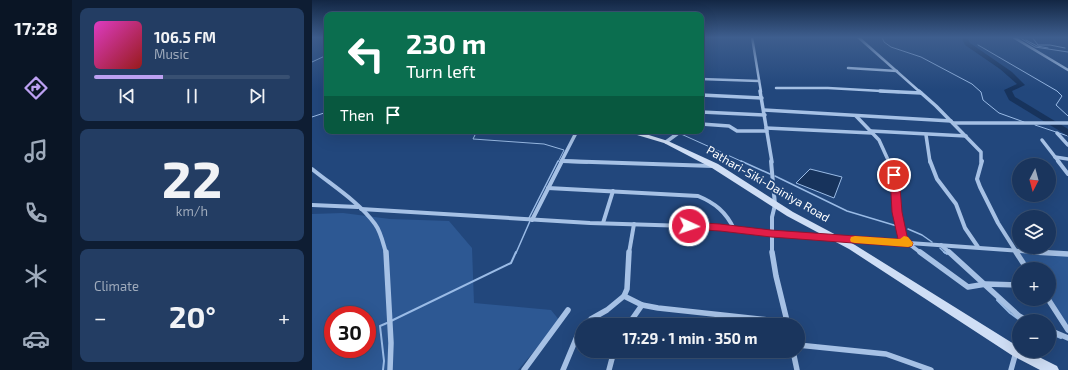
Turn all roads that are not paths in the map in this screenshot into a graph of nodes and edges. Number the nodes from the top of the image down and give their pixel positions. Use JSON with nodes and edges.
{"nodes":[{"id":1,"x":755,"y":54,"type":"edge"},
{"id":2,"x":878,"y":54,"type":"edge"},
{"id":3,"x":1042,"y":54,"type":"edge"},
{"id":4,"x":848,"y":68,"type":"dead end"},
{"id":5,"x":1068,"y":70,"type":"edge"},
{"id":6,"x":897,"y":71,"type":"junction"},
{"id":7,"x":704,"y":79,"type":"edge"},
{"id":8,"x":759,"y":81,"type":"junction"},
{"id":9,"x":776,"y":88,"type":"dead end"},
{"id":10,"x":922,"y":93,"type":"junction"},
{"id":11,"x":704,"y":95,"type":"edge"},
{"id":12,"x":762,"y":98,"type":"junction"},
{"id":13,"x":764,"y":110,"type":"junction"},
{"id":14,"x":704,"y":112,"type":"edge"},
{"id":15,"x":764,"y":115,"type":"junction"},
{"id":16,"x":856,"y":116,"type":"junction"},
{"id":17,"x":952,"y":122,"type":"junction"},
{"id":18,"x":1067,"y":123,"type":"edge"},
{"id":19,"x":704,"y":124,"type":"edge"},
{"id":20,"x":767,"y":130,"type":"junction"},
{"id":21,"x":872,"y":132,"type":"junction"},
{"id":22,"x":576,"y":134,"type":"edge"},
{"id":23,"x":639,"y":134,"type":"edge"},
{"id":24,"x":677,"y":134,"type":"edge"},
{"id":25,"x":1057,"y":134,"type":"dead end"},
{"id":26,"x":926,"y":135,"type":"junction"},
{"id":27,"x":966,"y":136,"type":"junction"},
{"id":28,"x":1042,"y":140,"type":"dead end"},
{"id":29,"x":666,"y":142,"type":"junction"},
{"id":30,"x":1068,"y":145,"type":"edge"},
{"id":31,"x":1055,"y":157,"type":"junction"},
{"id":32,"x":1068,"y":159,"type":"edge"},
{"id":33,"x":562,"y":161,"type":"junction"},
{"id":34,"x":715,"y":166,"type":"junction"},
{"id":35,"x":312,"y":170,"type":"edge"},
{"id":36,"x":1068,"y":174,"type":"edge"},
{"id":37,"x":548,"y":188,"type":"junction"},
{"id":38,"x":613,"y":191,"type":"junction"},
{"id":39,"x":776,"y":205,"type":"junction"},
{"id":40,"x":312,"y":206,"type":"edge"},
{"id":41,"x":360,"y":208,"type":"junction"},
{"id":42,"x":532,"y":220,"type":"junction"},
{"id":43,"x":603,"y":223,"type":"junction"},
{"id":44,"x":634,"y":224,"type":"junction"},
{"id":45,"x":734,"y":229,"type":"junction"},
{"id":46,"x":771,"y":234,"type":"junction"},
{"id":47,"x":834,"y":238,"type":"junction"},
{"id":48,"x":908,"y":243,"type":"junction"},
{"id":49,"x":941,"y":245,"type":"junction"},
{"id":50,"x":1012,"y":245,"type":"edge"},
{"id":51,"x":978,"y":247,"type":"junction"},
{"id":52,"x":1012,"y":250,"type":"edge"},
{"id":53,"x":1056,"y":253,"type":"edge"},
{"id":54,"x":1068,"y":254,"type":"edge"},
{"id":55,"x":986,"y":284,"type":"junction"},
{"id":56,"x":1012,"y":285,"type":"edge"},
{"id":57,"x":624,"y":296,"type":"junction"},
{"id":58,"x":642,"y":305,"type":"junction"},
{"id":59,"x":1053,"y":306,"type":"edge"},
{"id":60,"x":568,"y":310,"type":"dead end"},
{"id":61,"x":1018,"y":314,"type":"edge"},
{"id":62,"x":593,"y":318,"type":"edge"},
{"id":63,"x":633,"y":318,"type":"edge"},
{"id":64,"x":738,"y":318,"type":"edge"},
{"id":65,"x":786,"y":318,"type":"edge"},
{"id":66,"x":1068,"y":330,"type":"edge"},
{"id":67,"x":1056,"y":333,"type":"edge"},
{"id":68,"x":1068,"y":338,"type":"edge"},
{"id":69,"x":575,"y":341,"type":"edge"},
{"id":70,"x":805,"y":346,"type":"edge"},
{"id":71,"x":1012,"y":349,"type":"edge"},
{"id":72,"x":612,"y":358,"type":"edge"},
{"id":73,"x":794,"y":358,"type":"edge"},
{"id":74,"x":1015,"y":358,"type":"edge"},
{"id":75,"x":1029,"y":358,"type":"edge"},
{"id":76,"x":390,"y":370,"type":"edge"},
{"id":77,"x":524,"y":370,"type":"edge"},
{"id":78,"x":563,"y":370,"type":"edge"},
{"id":79,"x":609,"y":370,"type":"edge"},
{"id":80,"x":797,"y":370,"type":"edge"},
{"id":81,"x":931,"y":370,"type":"edge"},
{"id":82,"x":1011,"y":370,"type":"edge"},
{"id":83,"x":1053,"y":370,"type":"edge"}],
"edges":[{"from":1,"to":8,"type":"street"},
{"from":2,"to":6,"type":"street"},
{"from":3,"to":5,"type":"street"},
{"from":4,"to":6,"type":"street"},
{"from":6,"to":10,"type":"street"},
{"from":7,"to":8,"type":"street"},
{"from":8,"to":12,"type":"street"},
{"from":9,"to":10,"type":"street"},
{"from":10,"to":17,"type":"street"},
{"from":11,"to":12,"type":"street"},
{"from":12,"to":13,"type":"street"},
{"from":13,"to":15,"type":"street"},
{"from":13,"to":16,"type":"street"},
{"from":14,"to":15,"type":"street"},
{"from":15,"to":20,"type":"street"},
{"from":16,"to":17,"type":"street"},
{"from":16,"to":21,"type":"street"},
{"from":17,"to":18,"type":"street"},
{"from":17,"to":27,"type":"street"},
{"from":19,"to":20,"type":"street"},
{"from":20,"to":21,"type":"street"},
{"from":20,"to":39,"type":"street"},
{"from":21,"to":26,"type":"street"},
{"from":21,"to":48,"type":"street"},
{"from":22,"to":33,"type":"street"},
{"from":23,"to":29,"type":"main road","name":"Pathari-Siki-Dainiya Road"},
{"from":24,"to":29,"type":"street"},
{"from":25,"to":30,"type":"street"},
{"from":26,"to":27,"type":"street"},
{"from":26,"to":51,"type":"street"},
{"from":27,"to":50,"type":"street"},
{"from":28,"to":31,"type":"street"},
{"from":29,"to":34,"type":"main road","name":"Pathari-Siki-Dainiya Road"},
{"from":31,"to":32,"type":"street"},
{"from":31,"to":36,"type":"street"},
{"from":33,"to":34,"type":"street"},
{"from":33,"to":37,"type":"street"},
{"from":34,"to":39,"type":"main road","name":"Pathari-Siki-Dainiya Road"},
{"from":35,"to":41,"type":"street"},
{"from":37,"to":38,"type":"street"},
{"from":37,"to":42,"type":"street"},
{"from":38,"to":43,"type":"street"},
{"from":38,"to":45,"type":"street"},
{"from":39,"to":46,"type":"street"},
{"from":39,"to":47,"type":"main road","name":"Pathari-Siki-Dainiya Road"},
{"from":40,"to":41,"type":"street"},
{"from":41,"to":42,"type":"street"},
{"from":41,"to":76,"type":"street"},
{"from":42,"to":43,"type":"street"},
{"from":43,"to":44,"type":"street"},
{"from":44,"to":45,"type":"street"},
{"from":44,"to":57,"type":"street"},
{"from":45,"to":46,"type":"street"},
{"from":46,"to":47,"type":"street"},
{"from":46,"to":65,"type":"street"},
{"from":47,"to":48,"type":"street"},
{"from":47,"to":71,"type":"main road","name":"Pathari-Siki-Dainiya Road"},
{"from":48,"to":49,"type":"street"},
{"from":48,"to":55,"type":"street"},
{"from":49,"to":51,"type":"street"},
{"from":49,"to":55,"type":"street"},
{"from":51,"to":52,"type":"street"},
{"from":53,"to":54,"type":"street"},
{"from":55,"to":56,"type":"street"},
{"from":55,"to":61,"type":"street"},
{"from":57,"to":58,"type":"street"},
{"from":57,"to":62,"type":"street"},
{"from":58,"to":63,"type":"street"},
{"from":58,"to":64,"type":"street"},
{"from":59,"to":66,"type":"street"},
{"from":60,"to":77,"type":"street"},
{"from":67,"to":68,"type":"street"},
{"from":69,"to":78,"type":"street"},
{"from":70,"to":81,"type":"street"},
{"from":72,"to":79,"type":"street"},
{"from":73,"to":80,"type":"street"},
{"from":74,"to":82,"type":"street"},
{"from":75,"to":83,"type":"main road","name":"Pathari-Siki-Dainiya Road"}]}
